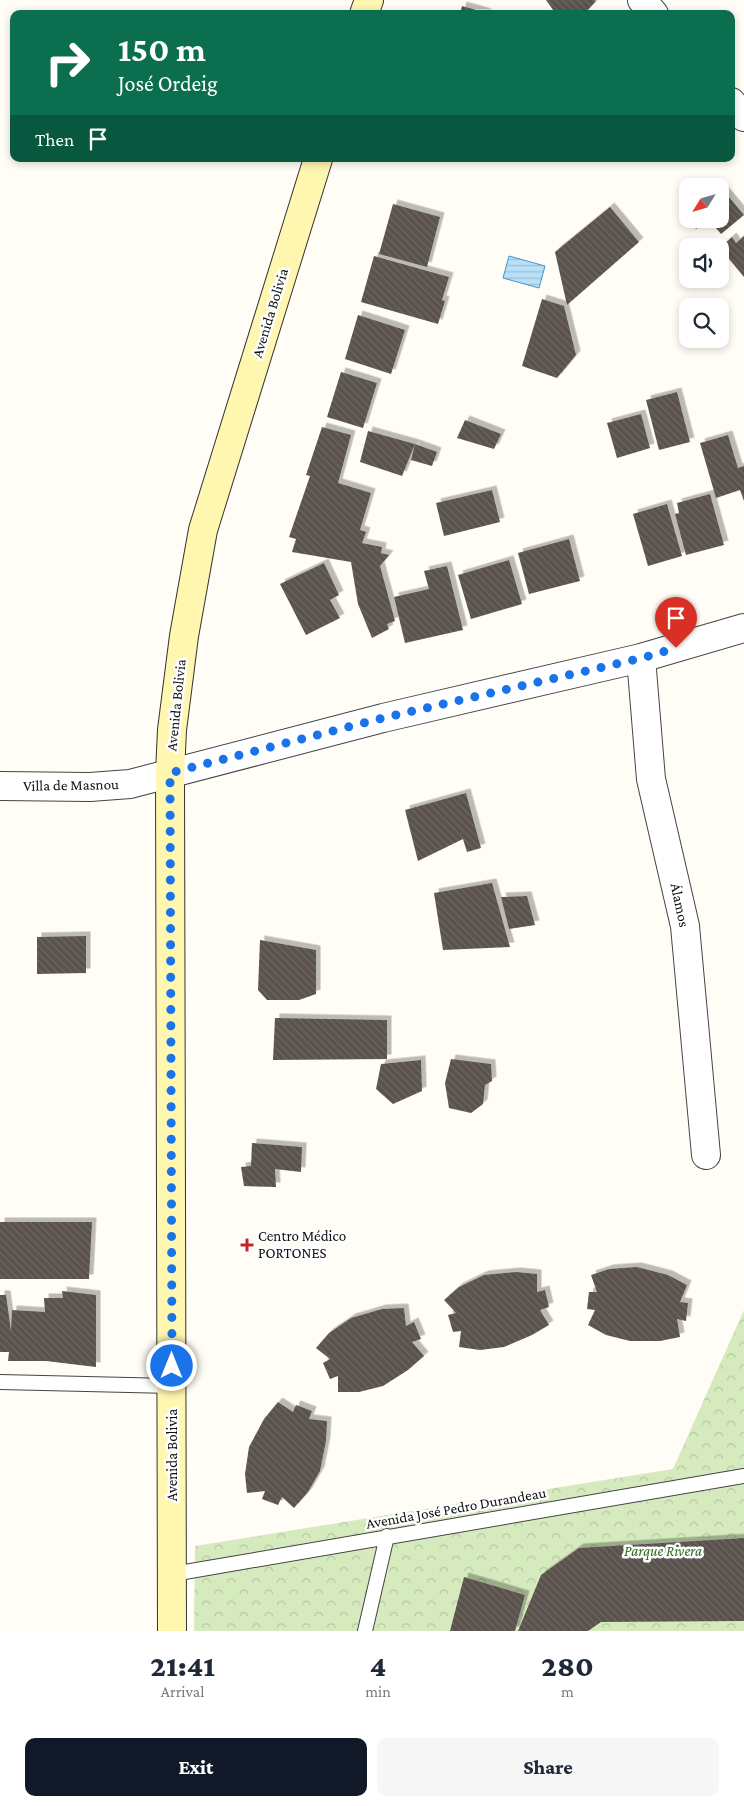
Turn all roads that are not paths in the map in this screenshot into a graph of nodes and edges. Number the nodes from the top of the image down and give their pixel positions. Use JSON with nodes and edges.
{"nodes":[{"id":1,"x":642,"y":0,"type":"edge"},
{"id":2,"x":651,"y":10,"type":"edge"},
{"id":3,"x":735,"y":107,"type":"edge"},
{"id":4,"x":744,"y":117,"type":"edge"},
{"id":5,"x":317,"y":162,"type":"edge"},
{"id":6,"x":744,"y":628,"type":"edge"},
{"id":7,"x":642,"y":658,"type":"junction"},
{"id":8,"x":170,"y":773,"type":"junction"},
{"id":9,"x":0,"y":786,"type":"edge"},
{"id":10,"x":706,"y":1154,"type":"dead end"},
{"id":11,"x":0,"y":1382,"type":"edge"},
{"id":12,"x":172,"y":1386,"type":"junction"},
{"id":13,"x":744,"y":1476,"type":"edge"},
{"id":14,"x":388,"y":1536,"type":"junction"},
{"id":15,"x":173,"y":1574,"type":"junction"},
{"id":16,"x":172,"y":1631,"type":"edge"},
{"id":17,"x":365,"y":1631,"type":"edge"}],
"edges":[{"from":1,"to":2,"type":"street"},
{"from":3,"to":4,"type":"street"},
{"from":5,"to":8,"type":"street","name":"Avenida Bolivia"},
{"from":6,"to":7,"type":"street","name":"Villa de Masnou"},
{"from":7,"to":8,"type":"street","name":"Villa de Masnou"},
{"from":7,"to":10,"type":"street","name":"Álamos"},
{"from":8,"to":9,"type":"street","name":"Villa de Masnou"},
{"from":8,"to":12,"type":"street","name":"Avenida Bolivia"},
{"from":11,"to":12,"type":"lane"},
{"from":12,"to":15,"type":"street","name":"Avenida Bolivia"},
{"from":13,"to":14,"type":"lane","name":"Avenida José Pedro Durandeau"},
{"from":14,"to":15,"type":"lane","name":"Avenida José Pedro Durandeau"},
{"from":14,"to":17,"type":"lane"},
{"from":15,"to":16,"type":"street","name":"Avenida Bolivia"}]}
